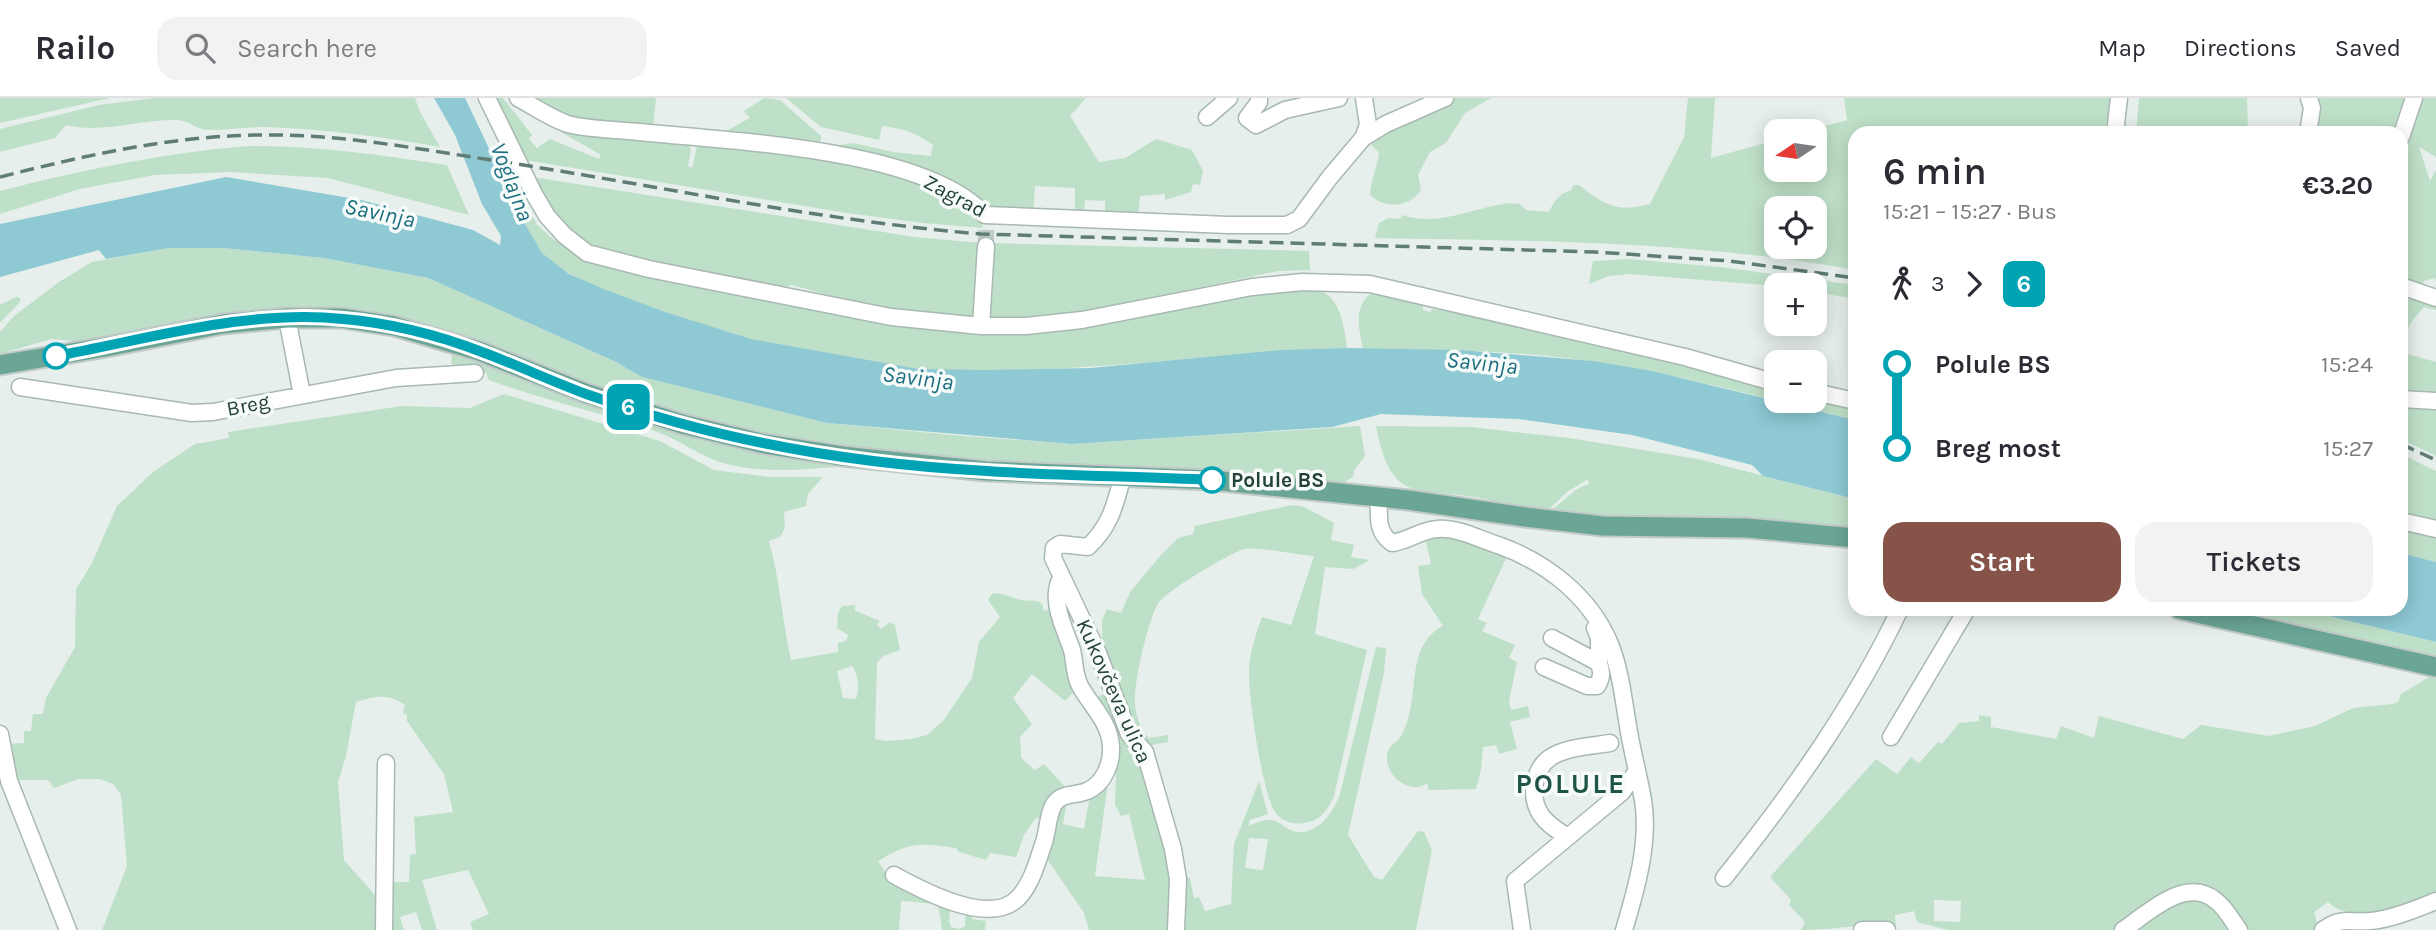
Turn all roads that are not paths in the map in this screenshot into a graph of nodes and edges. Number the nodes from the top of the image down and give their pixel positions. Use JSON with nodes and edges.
{"nodes":[{"id":1,"x":487,"y":98,"type":"edge"},
{"id":2,"x":518,"y":98,"type":"edge"},
{"id":3,"x":1229,"y":98,"type":"edge"},
{"id":4,"x":1259,"y":98,"type":"edge"},
{"id":5,"x":1339,"y":98,"type":"edge"},
{"id":6,"x":1364,"y":98,"type":"edge"},
{"id":7,"x":1445,"y":98,"type":"edge"},
{"id":8,"x":2119,"y":98,"type":"edge"},
{"id":9,"x":2309,"y":98,"type":"edge"},
{"id":10,"x":2414,"y":98,"type":"edge"},
{"id":11,"x":1207,"y":117,"type":"dead end"},
{"id":12,"x":2116,"y":126,"type":"edge"},
{"id":13,"x":2309,"y":126,"type":"edge"},
{"id":14,"x":2405,"y":126,"type":"edge"},
{"id":15,"x":1363,"y":138,"type":"junction"},
{"id":16,"x":986,"y":246,"type":"tunnel mouth"},
{"id":17,"x":2408,"y":288,"type":"edge"},
{"id":18,"x":2436,"y":298,"type":"edge"},
{"id":19,"x":287,"y":318,"type":"junction"},
{"id":20,"x":981,"y":326,"type":"junction"},
{"id":21,"x":0,"y":365,"type":"edge"},
{"id":22,"x":475,"y":373,"type":"dead end"},
{"id":23,"x":1764,"y":379,"type":"edge"},
{"id":24,"x":20,"y":387,"type":"dead end"},
{"id":25,"x":302,"y":395,"type":"junction"},
{"id":26,"x":1827,"y":395,"type":"edge"},
{"id":27,"x":1848,"y":399,"type":"edge"},
{"id":28,"x":2408,"y":400,"type":"edge"},
{"id":29,"x":2436,"y":401,"type":"edge"},
{"id":30,"x":1123,"y":475,"type":"junction"},
{"id":31,"x":1378,"y":498,"type":"junction"},
{"id":32,"x":2408,"y":523,"type":"edge"},
{"id":33,"x":2436,"y":529,"type":"edge"},
{"id":34,"x":1848,"y":537,"type":"edge"},
{"id":35,"x":1061,"y":579,"type":"junction"},
{"id":36,"x":1570,"y":588,"type":"junction"},
{"id":37,"x":1897,"y":616,"type":"edge"},
{"id":38,"x":1963,"y":616,"type":"edge"},
{"id":39,"x":2210,"y":616,"type":"edge"},
{"id":40,"x":1552,"y":638,"type":"dead end"},
{"id":41,"x":1600,"y":663,"type":"junction"},
{"id":42,"x":1544,"y":667,"type":"dead end"},
{"id":43,"x":2436,"y":667,"type":"edge"},
{"id":44,"x":0,"y":734,"type":"edge"},
{"id":45,"x":1891,"y":737,"type":"dead end"},
{"id":46,"x":1610,"y":743,"type":"dead end"},
{"id":47,"x":386,"y":762,"type":"dead end"},
{"id":48,"x":1636,"y":772,"type":"junction"},
{"id":49,"x":1566,"y":836,"type":"junction"},
{"id":50,"x":894,"y":875,"type":"dead end"},
{"id":51,"x":1724,"y":878,"type":"dead end"},
{"id":52,"x":2436,"y":901,"type":"edge"},
{"id":53,"x":68,"y":930,"type":"edge"},
{"id":54,"x":384,"y":930,"type":"edge"},
{"id":55,"x":1176,"y":930,"type":"edge"},
{"id":56,"x":1522,"y":930,"type":"edge"},
{"id":57,"x":1624,"y":930,"type":"edge"},
{"id":58,"x":1862,"y":930,"type":"edge"},
{"id":59,"x":1888,"y":930,"type":"edge"},
{"id":60,"x":2123,"y":930,"type":"edge"},
{"id":61,"x":2239,"y":930,"type":"edge"},
{"id":62,"x":2323,"y":930,"type":"edge"}],
"edges":[{"from":1,"to":20,"type":"street"},
{"from":2,"to":15,"type":"street","name":"Zagrad"},
{"from":3,"to":11,"type":"street"},
{"from":4,"to":5,"type":"street"},
{"from":6,"to":15,"type":"street"},
{"from":7,"to":15,"type":"street","name":"Zagrad"},
{"from":8,"to":12,"type":"street"},
{"from":9,"to":13,"type":"street"},
{"from":10,"to":14,"type":"street"},
{"from":16,"to":20,"type":"street"},
{"from":17,"to":18,"type":"street"},
{"from":19,"to":21,"type":"main road"},
{"from":19,"to":25,"type":"street"},
{"from":19,"to":30,"type":"main road"},
{"from":20,"to":23,"type":"street"},
{"from":22,"to":25,"type":"street","name":"Breg"},
{"from":24,"to":25,"type":"street","name":"Breg"},
{"from":26,"to":27,"type":"street"},
{"from":28,"to":29,"type":"street"},
{"from":30,"to":31,"type":"main road"},
{"from":30,"to":35,"type":"street","name":"Kukovčeva ulica"},
{"from":31,"to":34,"type":"main road"},
{"from":31,"to":36,"type":"street"},
{"from":32,"to":33,"type":"street"},
{"from":35,"to":50,"type":"street","name":"Kukovčeva ulica"},
{"from":35,"to":55,"type":"street","name":"Kukovčeva ulica"},
{"from":36,"to":41,"type":"street"},
{"from":36,"to":48,"type":"street"},
{"from":37,"to":51,"type":"street"},
{"from":38,"to":45,"type":"street"},
{"from":39,"to":43,"type":"main road"},
{"from":40,"to":41,"type":"street"},
{"from":41,"to":42,"type":"street"},
{"from":44,"to":53,"type":"street"},
{"from":46,"to":49,"type":"street"},
{"from":47,"to":54,"type":"street"},
{"from":48,"to":49,"type":"street"},
{"from":48,"to":57,"type":"street"},
{"from":49,"to":56,"type":"street"},
{"from":52,"to":62,"type":"street"},
{"from":58,"to":59,"type":"street"},
{"from":60,"to":61,"type":"street"}]}
